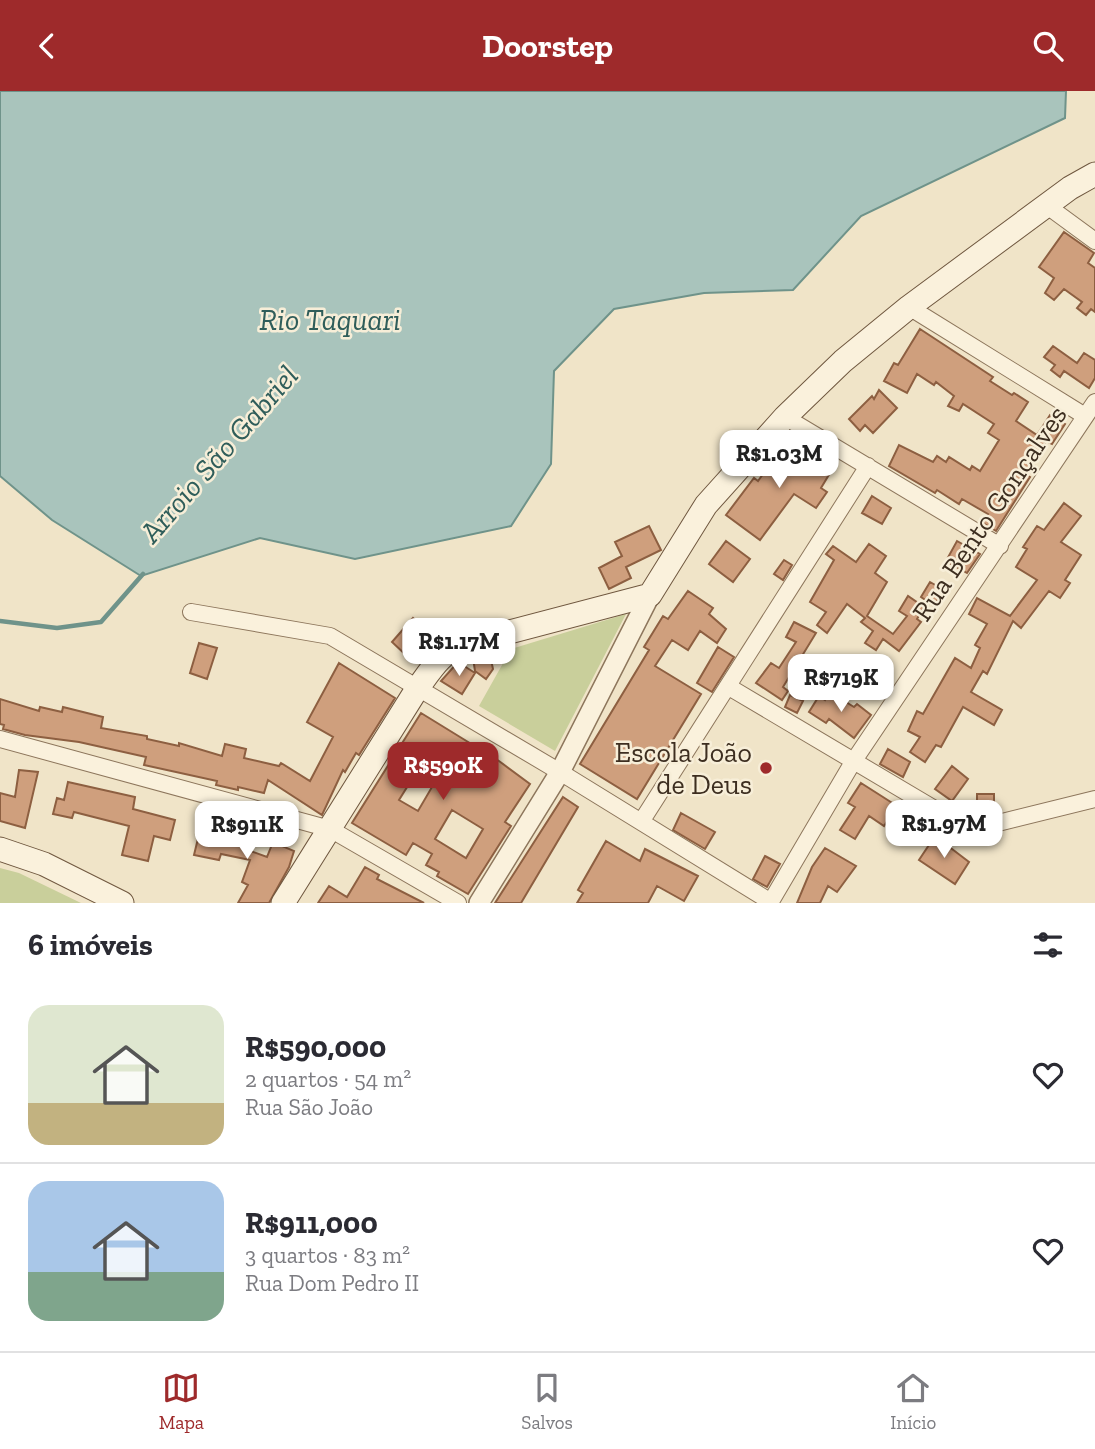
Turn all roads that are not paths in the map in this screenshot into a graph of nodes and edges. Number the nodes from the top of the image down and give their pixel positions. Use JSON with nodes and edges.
{"nodes":[{"id":1,"x":1095,"y":174,"type":"edge"},
{"id":2,"x":1046,"y":205,"type":"junction"},
{"id":3,"x":1095,"y":241,"type":"edge"},
{"id":4,"x":909,"y":307,"type":"junction"},
{"id":5,"x":1095,"y":402,"type":"edge"},
{"id":6,"x":1085,"y":416,"type":"junction"},
{"id":7,"x":785,"y":417,"type":"junction"},
{"id":8,"x":868,"y":466,"type":"junction"},
{"id":9,"x":1000,"y":546,"type":"junction"},
{"id":10,"x":650,"y":595,"type":"junction"},
{"id":11,"x":191,"y":612,"type":"dead end"},
{"id":12,"x":729,"y":687,"type":"junction"},
{"id":13,"x":417,"y":689,"type":"junction"},
{"id":14,"x":0,"y":739,"type":"edge"},
{"id":15,"x":853,"y":762,"type":"junction"},
{"id":16,"x":561,"y":772,"type":"junction"},
{"id":17,"x":1095,"y":799,"type":"edge"},
{"id":18,"x":640,"y":822,"type":"junction"},
{"id":19,"x":330,"y":829,"type":"junction"},
{"id":20,"x":0,"y":849,"type":"edge"},
{"id":21,"x":770,"y":902,"type":"edge"},
{"id":22,"x":122,"y":903,"type":"edge"},
{"id":23,"x":283,"y":903,"type":"edge"},
{"id":24,"x":458,"y":903,"type":"edge"},
{"id":25,"x":479,"y":903,"type":"edge"}],
"edges":[{"from":1,"to":2,"type":"main road"},
{"from":2,"to":3,"type":"street"},
{"from":2,"to":4,"type":"main road"},
{"from":4,"to":6,"type":"street"},
{"from":4,"to":7,"type":"main road"},
{"from":5,"to":6,"type":"street","name":"Rua Bento Gonçalves"},
{"from":6,"to":9,"type":"street","name":"Rua Bento Gonçalves"},
{"from":7,"to":8,"type":"street"},
{"from":7,"to":10,"type":"main road"},
{"from":8,"to":9,"type":"street"},
{"from":8,"to":12,"type":"street"},
{"from":9,"to":15,"type":"street","name":"Rua Bento Gonçalves"},
{"from":10,"to":13,"type":"main road"},
{"from":10,"to":16,"type":"street"},
{"from":11,"to":13,"type":"street"},
{"from":12,"to":15,"type":"street"},
{"from":12,"to":18,"type":"street"},
{"from":13,"to":16,"type":"street"},
{"from":13,"to":19,"type":"main road"},
{"from":14,"to":19,"type":"street"},
{"from":15,"to":17,"type":"street"},
{"from":15,"to":21,"type":"street","name":"Rua Bento Gonçalves"},
{"from":16,"to":18,"type":"street"},
{"from":16,"to":25,"type":"street"},
{"from":18,"to":21,"type":"street"},
{"from":19,"to":23,"type":"main road"},
{"from":19,"to":24,"type":"street"},
{"from":20,"to":22,"type":"main road"}]}
